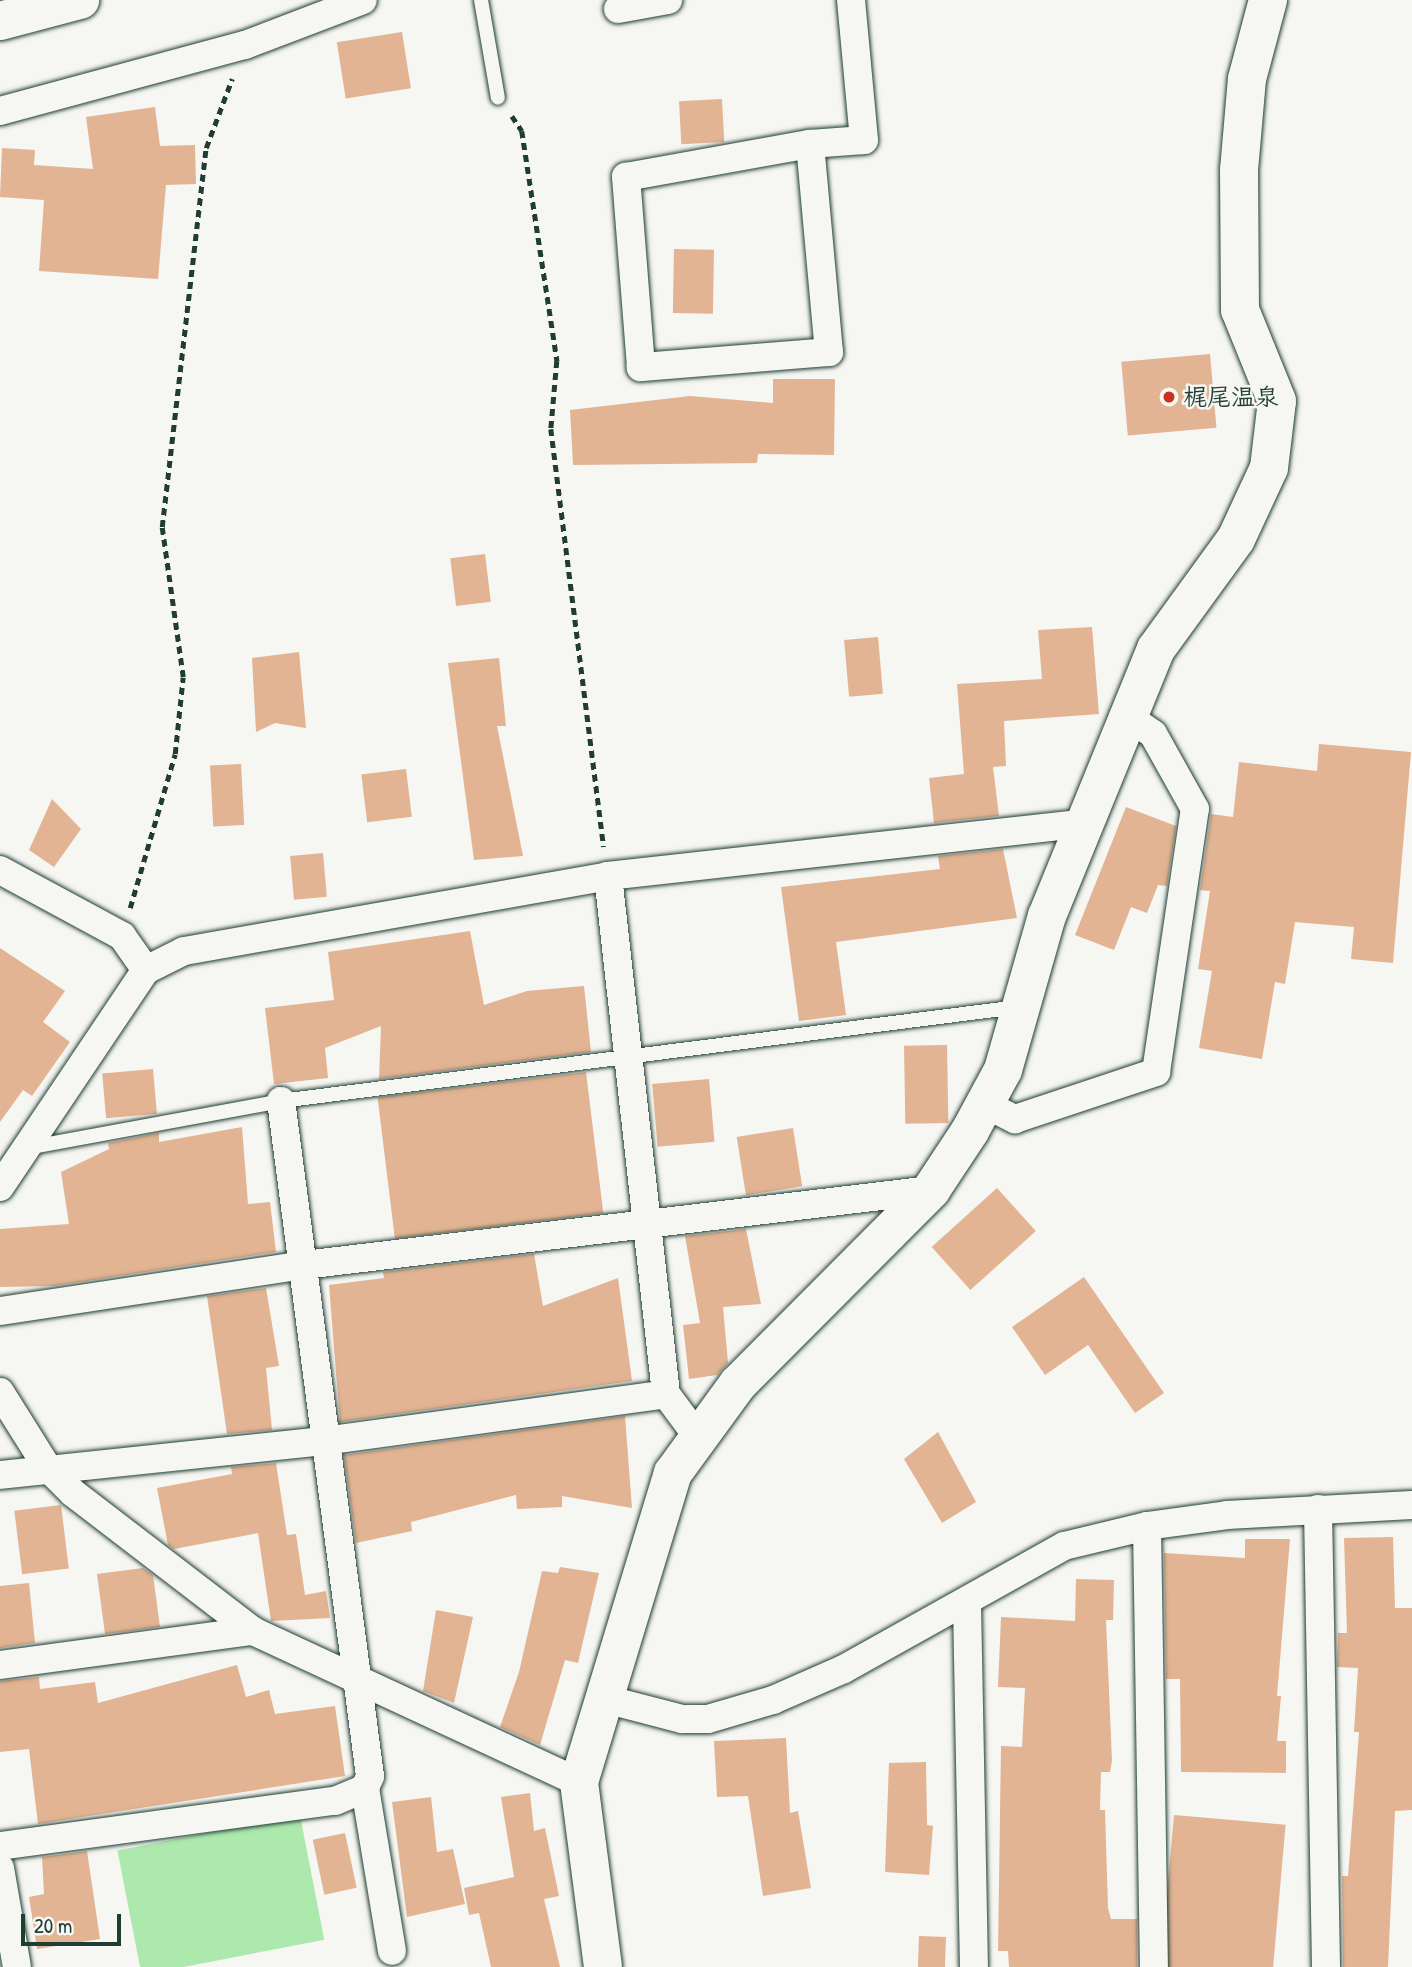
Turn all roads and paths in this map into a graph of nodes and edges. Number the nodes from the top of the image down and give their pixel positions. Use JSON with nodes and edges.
{"nodes":[{"id":1,"x":80,"y":0,"type":"edge"},
{"id":2,"x":363,"y":0,"type":"edge"},
{"id":3,"x":481,"y":0,"type":"edge"},
{"id":4,"x":668,"y":0,"type":"edge"},
{"id":5,"x":851,"y":0,"type":"edge"},
{"id":6,"x":1268,"y":0,"type":"edge"},
{"id":7,"x":618,"y":9,"type":"dead end"},
{"id":8,"x":0,"y":21,"type":"edge"},
{"id":9,"x":245,"y":45,"type":"junction"},
{"id":10,"x":498,"y":98,"type":"joint"},
{"id":11,"x":0,"y":111,"type":"edge"},
{"id":12,"x":810,"y":144,"type":"junction"},
{"id":13,"x":1129,"y":717,"type":"junction"},
{"id":14,"x":1086,"y":823,"type":"junction"},
{"id":15,"x":0,"y":870,"type":"edge"},
{"id":16,"x":608,"y":876,"type":"junction"},
{"id":17,"x":122,"y":936,"type":"junction"},
{"id":18,"x":146,"y":970,"type":"junction"},
{"id":19,"x":1021,"y":1007,"type":"junction"},
{"id":20,"x":628,"y":1059,"type":"junction"},
{"id":21,"x":281,"y":1101,"type":"junction"},
{"id":22,"x":985,"y":1104,"type":"junction"},
{"id":23,"x":25,"y":1149,"type":"junction"},
{"id":24,"x":0,"y":1187,"type":"edge"},
{"id":25,"x":931,"y":1190,"type":"junction"},
{"id":26,"x":646,"y":1222,"type":"junction"},
{"id":27,"x":303,"y":1265,"type":"junction"},
{"id":28,"x":0,"y":1311,"type":"edge"},
{"id":29,"x":0,"y":1392,"type":"edge"},
{"id":30,"x":666,"y":1394,"type":"junction"},
{"id":31,"x":698,"y":1437,"type":"junction"},
{"id":32,"x":324,"y":1441,"type":"junction"},
{"id":33,"x":47,"y":1467,"type":"junction"},
{"id":34,"x":0,"y":1475,"type":"edge"},
{"id":35,"x":1412,"y":1505,"type":"edge"},
{"id":36,"x":1318,"y":1509,"type":"junction"},
{"id":37,"x":1147,"y":1526,"type":"junction"},
{"id":38,"x":967,"y":1604,"type":"junction"},
{"id":39,"x":253,"y":1631,"type":"junction"},
{"id":40,"x":0,"y":1665,"type":"edge"},
{"id":41,"x":358,"y":1683,"type":"junction"},
{"id":42,"x":605,"y":1699,"type":"junction"},
{"id":43,"x":579,"y":1782,"type":"junction"},
{"id":44,"x":365,"y":1788,"type":"junction"},
{"id":45,"x":0,"y":1846,"type":"edge"},
{"id":46,"x":0,"y":1868,"type":"edge"},
{"id":47,"x":392,"y":1951,"type":"dead end"},
{"id":48,"x":17,"y":1967,"type":"edge"},
{"id":49,"x":603,"y":1967,"type":"edge"},
{"id":50,"x":974,"y":1967,"type":"edge"},
{"id":51,"x":1154,"y":1967,"type":"edge"},
{"id":52,"x":1325,"y":1967,"type":"edge"}],
"edges":[{"from":1,"to":8,"type":"main road"},
{"from":2,"to":9,"type":"street"},
{"from":3,"to":10,"type":"lane"},
{"from":4,"to":7,"type":"street"},
{"from":5,"to":12,"type":"street"},
{"from":6,"to":13,"type":"main road"},
{"from":9,"to":11,"type":"street"},
{"from":9,"to":17,"type":"path"},
{"from":10,"to":16,"type":"path"},
{"from":12,"to":12,"type":"street"},
{"from":13,"to":14,"type":"main road"},
{"from":13,"to":22,"type":"street"},
{"from":14,"to":16,"type":"street"},
{"from":14,"to":19,"type":"main road"},
{"from":15,"to":17,"type":"street"},
{"from":16,"to":18,"type":"street"},
{"from":16,"to":20,"type":"street"},
{"from":17,"to":18,"type":"street"},
{"from":18,"to":23,"type":"street"},
{"from":19,"to":20,"type":"lane"},
{"from":19,"to":22,"type":"main road"},
{"from":20,"to":21,"type":"lane"},
{"from":20,"to":26,"type":"street"},
{"from":21,"to":23,"type":"lane"},
{"from":21,"to":27,"type":"street"},
{"from":22,"to":25,"type":"main road"},
{"from":23,"to":24,"type":"street"},
{"from":25,"to":26,"type":"street"},
{"from":25,"to":31,"type":"main road"},
{"from":26,"to":27,"type":"street"},
{"from":26,"to":30,"type":"street"},
{"from":27,"to":28,"type":"street"},
{"from":27,"to":32,"type":"street"},
{"from":29,"to":33,"type":"street"},
{"from":30,"to":31,"type":"street"},
{"from":30,"to":32,"type":"street"},
{"from":31,"to":42,"type":"main road"},
{"from":32,"to":33,"type":"street"},
{"from":32,"to":41,"type":"street"},
{"from":33,"to":34,"type":"street"},
{"from":33,"to":39,"type":"street"},
{"from":35,"to":36,"type":"street"},
{"from":36,"to":37,"type":"street"},
{"from":36,"to":52,"type":"street"},
{"from":37,"to":38,"type":"street"},
{"from":37,"to":51,"type":"street"},
{"from":38,"to":42,"type":"street"},
{"from":38,"to":50,"type":"street"},
{"from":39,"to":40,"type":"street"},
{"from":39,"to":41,"type":"street"},
{"from":41,"to":43,"type":"street"},
{"from":41,"to":44,"type":"street"},
{"from":42,"to":43,"type":"main road"},
{"from":43,"to":49,"type":"main road"},
{"from":44,"to":45,"type":"street"},
{"from":44,"to":47,"type":"street"},
{"from":46,"to":48,"type":"street"}]}
